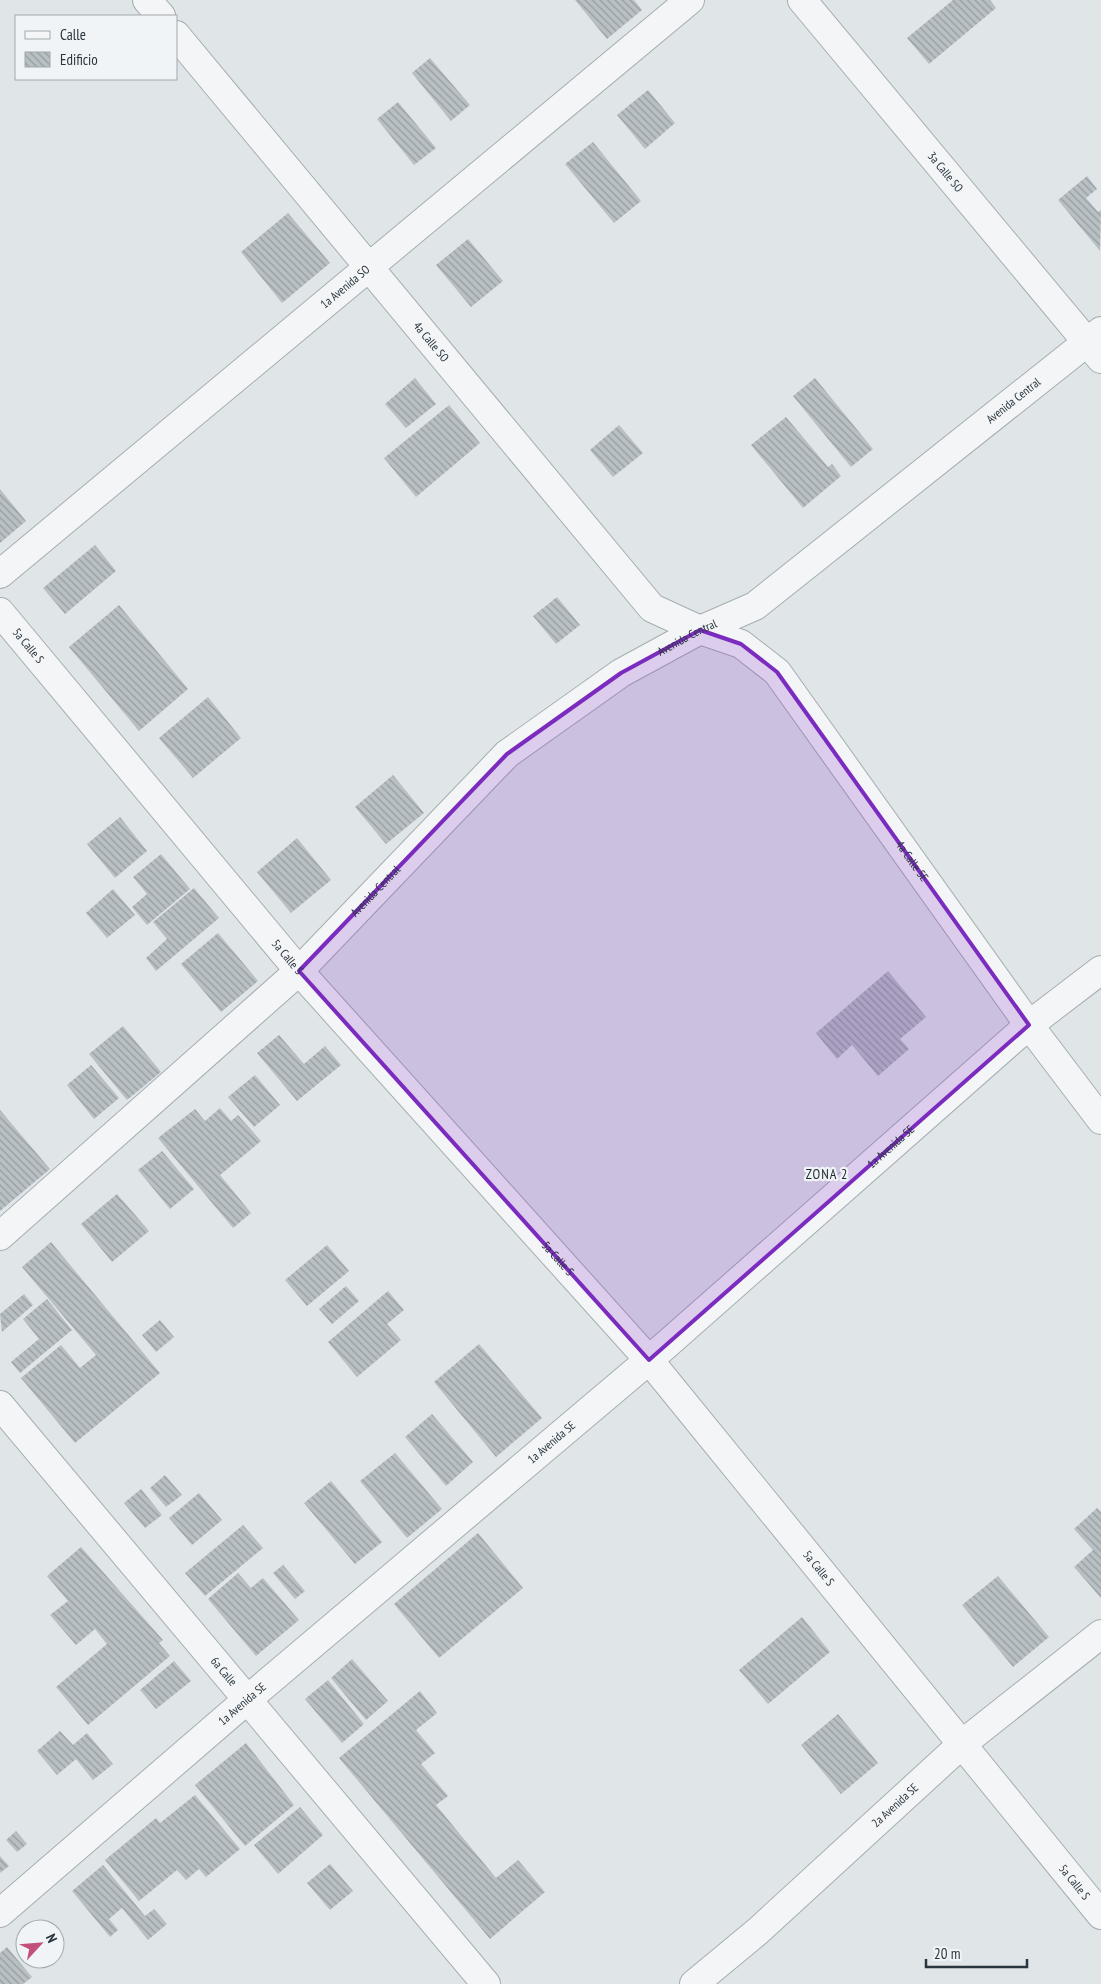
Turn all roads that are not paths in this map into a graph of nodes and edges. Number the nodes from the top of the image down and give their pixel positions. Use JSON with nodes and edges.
{"nodes":[{"id":1,"x":147,"y":0,"type":"edge"},
{"id":2,"x":690,"y":0,"type":"edge"},
{"id":3,"x":802,"y":0,"type":"edge"},
{"id":4,"x":160,"y":15,"type":"edge"},
{"id":5,"x":178,"y":37,"type":"edge"},
{"id":6,"x":369,"y":266,"type":"junction"},
{"id":7,"x":1096,"y":344,"type":"edge"},
{"id":8,"x":0,"y":574,"type":"edge"},
{"id":9,"x":0,"y":612,"type":"edge"},
{"id":10,"x":700,"y":630,"type":"junction"},
{"id":11,"x":1101,"y":970,"type":"edge"},
{"id":12,"x":299,"y":971,"type":"junction"},
{"id":13,"x":1029,"y":1024,"type":"junction"},
{"id":14,"x":1101,"y":1120,"type":"edge"},
{"id":15,"x":0,"y":1236,"type":"edge"},
{"id":16,"x":649,"y":1360,"type":"junction"},
{"id":17,"x":0,"y":1405,"type":"edge"},
{"id":18,"x":1101,"y":1634,"type":"edge"},
{"id":19,"x":248,"y":1699,"type":"junction"},
{"id":20,"x":962,"y":1744,"type":"junction"},
{"id":21,"x":0,"y":1913,"type":"edge"},
{"id":22,"x":1101,"y":1915,"type":"edge"},
{"id":23,"x":486,"y":1984,"type":"edge"},
{"id":24,"x":694,"y":1984,"type":"edge"}],
"edges":[{"from":1,"to":4,"type":"street"},
{"from":2,"to":6,"type":"street","name":"1a Avenida SO"},
{"from":3,"to":7,"type":"street","name":"3a Calle SO"},
{"from":5,"to":6,"type":"street","name":"4a Calle SO"},
{"from":6,"to":8,"type":"street","name":"1a Avenida SO"},
{"from":6,"to":10,"type":"street","name":"4a Calle SO"},
{"from":7,"to":10,"type":"street","name":"Avenida Central"},
{"from":9,"to":12,"type":"street","name":"5a Calle S"},
{"from":10,"to":12,"type":"street","name":"Avenida Central"},
{"from":10,"to":13,"type":"street","name":"4a Calle SE"},
{"from":11,"to":13,"type":"street","name":"1a Avenida SE"},
{"from":12,"to":15,"type":"street","name":"Avenida Central"},
{"from":12,"to":16,"type":"street","name":"5a Calle S"},
{"from":13,"to":14,"type":"street","name":"4a Calle SE"},
{"from":13,"to":16,"type":"street","name":"1a Avenida SE"},
{"from":16,"to":19,"type":"street","name":"1a Avenida SE"},
{"from":16,"to":20,"type":"street","name":"5a Calle S"},
{"from":17,"to":19,"type":"street","name":"6a Calle"},
{"from":18,"to":20,"type":"street","name":"2a Avenida SE"},
{"from":19,"to":21,"type":"street","name":"1a Avenida SE"},
{"from":19,"to":23,"type":"street","name":"6a Calle"},
{"from":20,"to":22,"type":"street","name":"5a Calle S"},
{"from":20,"to":24,"type":"street","name":"2a Avenida SE"}]}
